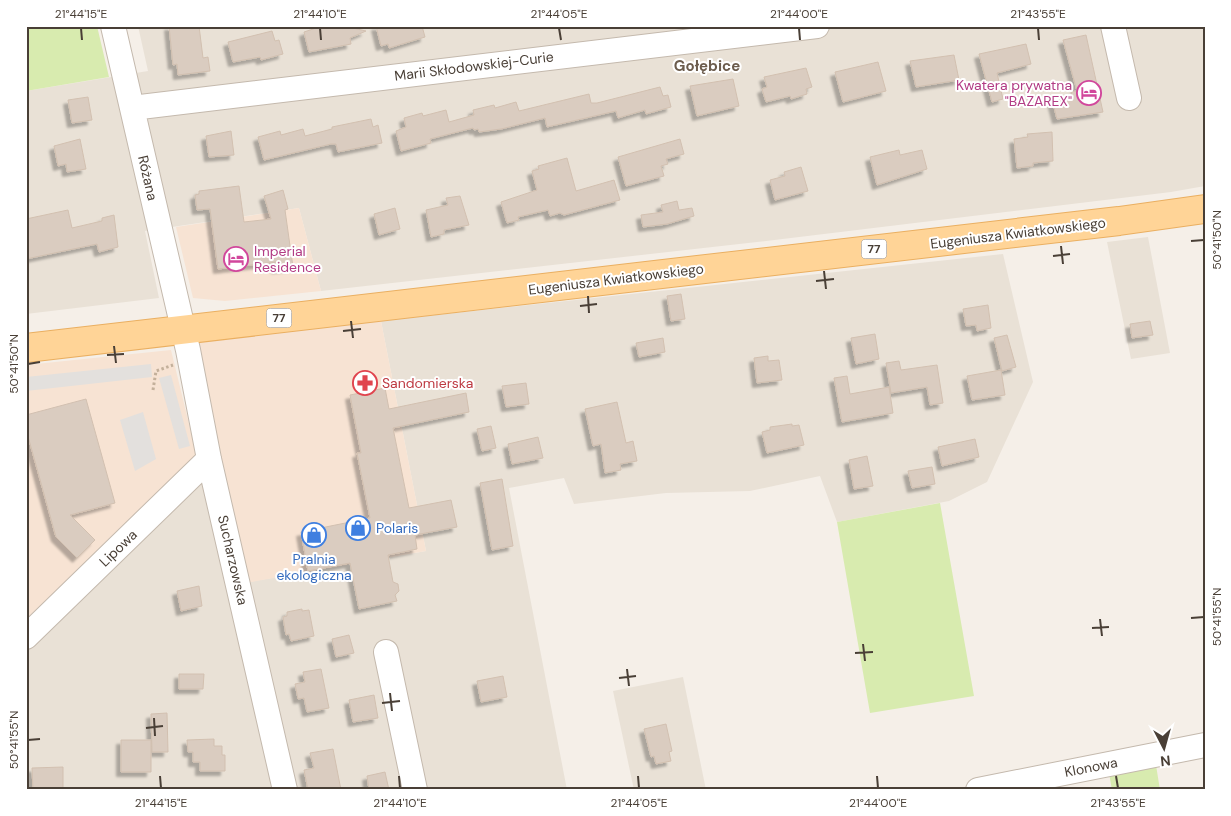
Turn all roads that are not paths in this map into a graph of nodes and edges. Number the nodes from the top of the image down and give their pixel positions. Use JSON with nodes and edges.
{"nodes":[{"id":1,"x":113,"y":26,"type":"edge"},
{"id":2,"x":817,"y":26,"type":"edge"},
{"id":3,"x":1113,"y":26,"type":"edge"},
{"id":4,"x":1129,"y":98,"type":"dead end"},
{"id":5,"x":132,"y":108,"type":"junction"},
{"id":6,"x":1205,"y":209,"type":"edge"},
{"id":7,"x":182,"y":329,"type":"junction"},
{"id":8,"x":26,"y":348,"type":"edge"},
{"id":9,"x":209,"y":459,"type":"junction"},
{"id":10,"x":26,"y":637,"type":"edge"},
{"id":11,"x":386,"y":652,"type":"dead end"},
{"id":12,"x":1205,"y":745,"type":"edge"},
{"id":13,"x":285,"y":790,"type":"edge"},
{"id":14,"x":415,"y":790,"type":"edge"},
{"id":15,"x":978,"y":790,"type":"edge"}],
"edges":[{"from":1,"to":5,"type":"street","name":"Różana"},
{"from":2,"to":5,"type":"street","name":"Marii Skłodowskiej-Curie"},
{"from":3,"to":4,"type":"street"},
{"from":5,"to":7,"type":"street","name":"Różana"},
{"from":6,"to":7,"type":"main road","name":"Eugeniusza Kwiatkowskiego","number":"77"},
{"from":7,"to":8,"type":"main road","name":"Eugeniusza Kwiatkowskiego","number":"77"},
{"from":7,"to":9,"type":"street","name":"Sucharzowska"},
{"from":9,"to":10,"type":"street","name":"Lipowa"},
{"from":9,"to":13,"type":"street","name":"Sucharzowska"},
{"from":11,"to":14,"type":"street"},
{"from":12,"to":15,"type":"street","name":"Klonowa"}]}
